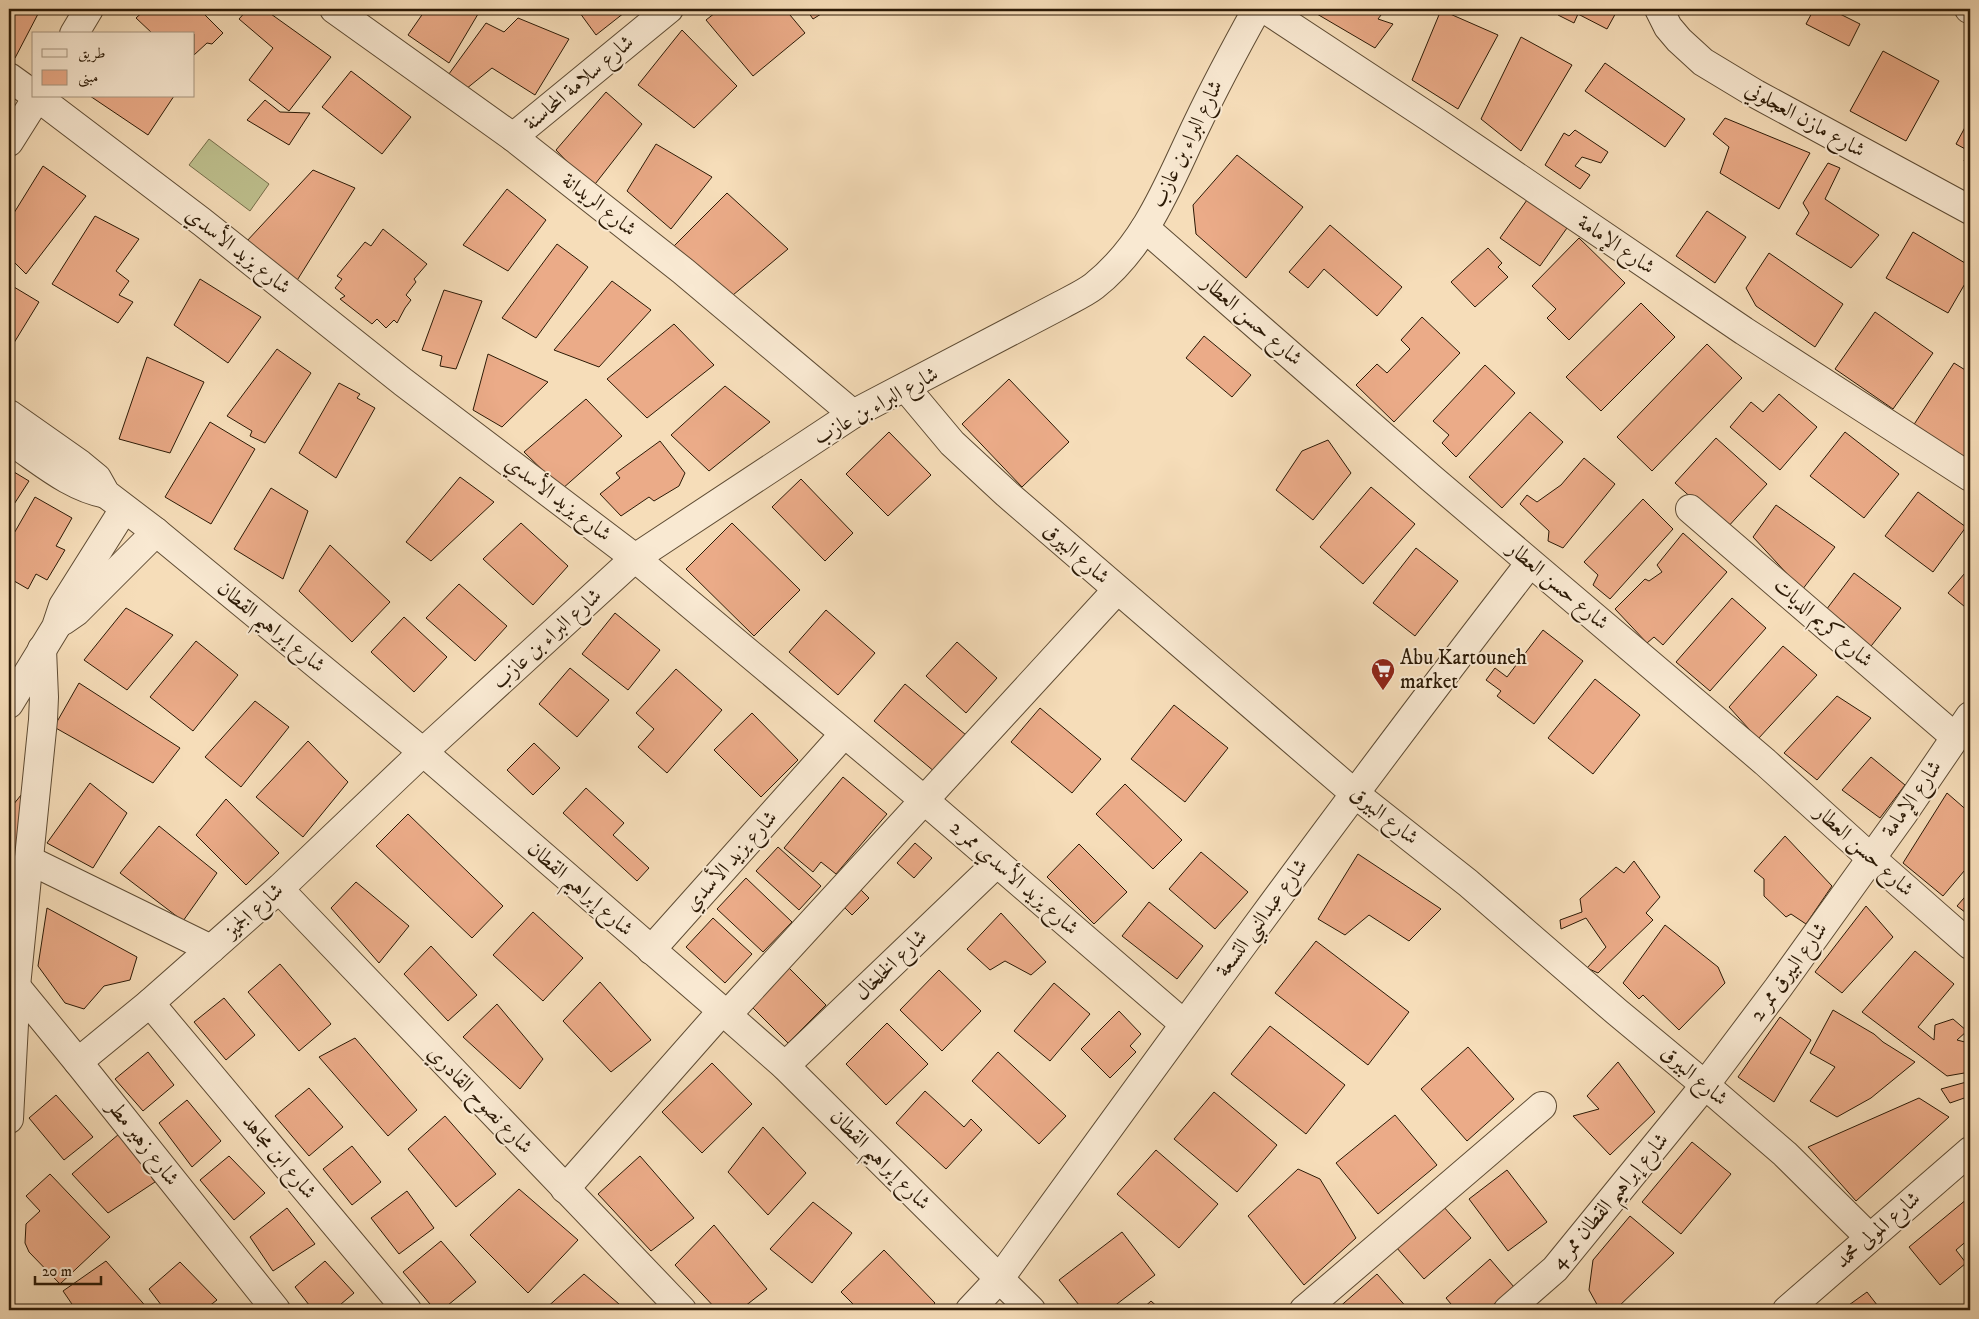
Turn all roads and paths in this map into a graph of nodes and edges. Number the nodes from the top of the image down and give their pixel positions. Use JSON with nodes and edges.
{"nodes":[{"id":1,"x":88,"y":9,"type":"edge"},
{"id":2,"x":334,"y":9,"type":"edge"},
{"id":3,"x":668,"y":9,"type":"edge"},
{"id":4,"x":1257,"y":9,"type":"edge"},
{"id":5,"x":1266,"y":9,"type":"edge"},
{"id":6,"x":1659,"y":9,"type":"edge"},
{"id":7,"x":75,"y":32,"type":"edge"},
{"id":8,"x":9,"y":77,"type":"edge"},
{"id":9,"x":32,"y":93,"type":"edge"},
{"id":10,"x":35,"y":98,"type":"edge"},
{"id":11,"x":39,"y":98,"type":"edge"},
{"id":12,"x":513,"y":137,"type":"junction"},
{"id":13,"x":9,"y":142,"type":"edge"},
{"id":14,"x":1970,"y":210,"type":"edge"},
{"id":15,"x":1145,"y":228,"type":"junction"},
{"id":16,"x":906,"y":388,"type":"junction"},
{"id":17,"x":9,"y":414,"type":"edge"},
{"id":18,"x":854,"y":414,"type":"junction"},
{"id":19,"x":9,"y":440,"type":"edge"},
{"id":20,"x":1970,"y":477,"type":"edge"},
{"id":21,"x":115,"y":502,"type":"junction"},
{"id":22,"x":1690,"y":510,"type":"dead end"},
{"id":23,"x":156,"y":532,"type":"junction"},
{"id":24,"x":635,"y":558,"type":"junction"},
{"id":25,"x":1530,"y":562,"type":"junction"},
{"id":26,"x":1117,"y":590,"type":"junction"},
{"id":27,"x":56,"y":627,"type":"junction"},
{"id":28,"x":42,"y":650,"type":"junction"},
{"id":29,"x":11,"y":694,"type":"edge"},
{"id":30,"x":1963,"y":726,"type":"edge"},
{"id":31,"x":844,"y":734,"type":"junction"},
{"id":32,"x":423,"y":752,"type":"junction"},
{"id":33,"x":1354,"y":793,"type":"junction"},
{"id":34,"x":924,"y":800,"type":"junction"},
{"id":35,"x":1871,"y":858,"type":"junction"},
{"id":36,"x":29,"y":860,"type":"junction"},
{"id":37,"x":997,"y":863,"type":"junction"},
{"id":38,"x":279,"y":889,"type":"junction"},
{"id":39,"x":1970,"y":945,"type":"edge"},
{"id":40,"x":211,"y":949,"type":"junction"},
{"id":41,"x":651,"y":950,"type":"junction"},
{"id":42,"x":12,"y":982,"type":"edge"},
{"id":43,"x":150,"y":1003,"type":"junction"},
{"id":44,"x":725,"y":1013,"type":"junction"},
{"id":45,"x":1184,"y":1024,"type":"junction"},
{"id":46,"x":78,"y":1062,"type":"junction"},
{"id":47,"x":784,"y":1066,"type":"junction"},
{"id":48,"x":1705,"y":1085,"type":"junction"},
{"id":49,"x":1542,"y":1106,"type":"dead end"},
{"id":50,"x":9,"y":1119,"type":"edge"},
{"id":51,"x":1970,"y":1151,"type":"edge"},
{"id":52,"x":565,"y":1189,"type":"junction"},
{"id":53,"x":1869,"y":1237,"type":"junction"},
{"id":54,"x":1000,"y":1278,"type":"junction"},
{"id":55,"x":276,"y":1310,"type":"edge"},
{"id":56,"x":407,"y":1310,"type":"edge"},
{"id":57,"x":682,"y":1310,"type":"edge"},
{"id":58,"x":970,"y":1310,"type":"edge"},
{"id":59,"x":1031,"y":1310,"type":"edge"},
{"id":60,"x":1304,"y":1310,"type":"edge"},
{"id":61,"x":1508,"y":1310,"type":"edge"},
{"id":62,"x":1787,"y":1310,"type":"edge"}],
"edges":[{"from":1,"to":7,"type":"street"},
{"from":2,"to":12,"type":"street","name":"شارع الريدانة"},
{"from":3,"to":12,"type":"street","name":"شارع سلامة المحاسنة"},
{"from":4,"to":15,"type":"street","name":"شارع البراء بن عازب"},
{"from":5,"to":20,"type":"street","name":"شارع الإمامة"},
{"from":6,"to":14,"type":"street","name":"شارع مازن العجلوني"},
{"from":8,"to":9,"type":"street","name":"شارع يزيد الأسدي"},
{"from":10,"to":13,"type":"street"},
{"from":11,"to":24,"type":"street","name":"شارع يزيد الأسدي"},
{"from":12,"to":18,"type":"street","name":"شارع الريدانة"},
{"from":15,"to":16,"type":"street","name":"شارع البراء بن عازب"},
{"from":15,"to":25,"type":"street","name":"شارع حسن العطار"},
{"from":16,"to":18,"type":"street","name":"شارع البراء بن عازب"},
{"from":16,"to":26,"type":"street","name":"شارع البيرق"},
{"from":17,"to":21,"type":"street","name":"شارع إبراهيم القطان"},
{"from":18,"to":24,"type":"street","name":"شارع البراء بن عازب"},
{"from":19,"to":21,"type":"street","name":"شارع إبراهيم القطان"},
{"from":21,"to":23,"type":"street","name":"شارع إبراهيم القطان"},
{"from":21,"to":27,"type":"street"},
{"from":22,"to":30,"type":"street","name":"شارع كريم الديات"},
{"from":23,"to":27,"type":"street"},
{"from":23,"to":32,"type":"street","name":"شارع إبراهيم القطان"},
{"from":24,"to":31,"type":"street","name":"شارع يزيد الأسدي"},
{"from":24,"to":32,"type":"street","name":"شارع البراء بن عازب"},
{"from":25,"to":33,"type":"street","name":"شارع عبدالنبي التسعة"},
{"from":25,"to":35,"type":"street","name":"شارع حسن العطار"},
{"from":26,"to":33,"type":"street","name":"شارع البيرق"},
{"from":26,"to":34,"type":"street"},
{"from":27,"to":28,"type":"street"},
{"from":28,"to":29,"type":"street"},
{"from":28,"to":36,"type":"street"},
{"from":30,"to":35,"type":"street","name":"شارع الإمامة"},
{"from":31,"to":34,"type":"street","name":"شارع يزيد الأسدي ممر 2"},
{"from":31,"to":41,"type":"street","name":"شارع يزيد الأسدي"},
{"from":32,"to":38,"type":"street","name":"شارع الجميز"},
{"from":32,"to":41,"type":"street","name":"شارع إبراهيم القطان"},
{"from":33,"to":45,"type":"street","name":"شارع عبدالنبي التسعة"},
{"from":33,"to":48,"type":"street","name":"شارع البيرق"},
{"from":34,"to":37,"type":"street","name":"شارع يزيد الأسدي ممر 2"},
{"from":34,"to":44,"type":"street"},
{"from":35,"to":39,"type":"street","name":"شارع حسن العطار"},
{"from":35,"to":48,"type":"street","name":"شارع البيرق ممر 2"},
{"from":36,"to":40,"type":"street"},
{"from":36,"to":42,"type":"street"},
{"from":37,"to":45,"type":"street","name":"شارع يزيد الأسدي ممر 2"},
{"from":37,"to":47,"type":"street","name":"شارع الخلخال"},
{"from":38,"to":40,"type":"street","name":"شارع الجميز"},
{"from":38,"to":52,"type":"street","name":"شارع نصوح القادري"},
{"from":40,"to":43,"type":"street","name":"شارع الجميز"},
{"from":41,"to":44,"type":"street","name":"شارع إبراهيم القطان"},
{"from":42,"to":46,"type":"street","name":"شارع زهير مطر"},
{"from":42,"to":50,"type":"street"},
{"from":43,"to":46,"type":"street","name":"شارع الجميز"},
{"from":43,"to":56,"type":"street","name":"شارع ابن مجاهد"},
{"from":44,"to":47,"type":"street","name":"شارع إبراهيم القطان"},
{"from":44,"to":52,"type":"street"},
{"from":45,"to":54,"type":"street","name":"شارع عبدالنبي التسعة"},
{"from":46,"to":55,"type":"street","name":"شارع زهير مطر"},
{"from":47,"to":54,"type":"street","name":"شارع إبراهيم القطان"},
{"from":48,"to":53,"type":"street","name":"شارع البيرق"},
{"from":48,"to":61,"type":"street","name":"شارع إبراهيم القطان ممر 4"},
{"from":49,"to":60,"type":"street"},
{"from":51,"to":53,"type":"street","name":"شارع المولى محمد"},
{"from":52,"to":57,"type":"street","name":"شارع نصوح القادري"},
{"from":53,"to":62,"type":"street","name":"شارع المولى محمد"},
{"from":54,"to":58,"type":"street","name":"شارع عبدالنبي التسعة"},
{"from":54,"to":59,"type":"street","name":"شارع إبراهيم القطان"}]}
